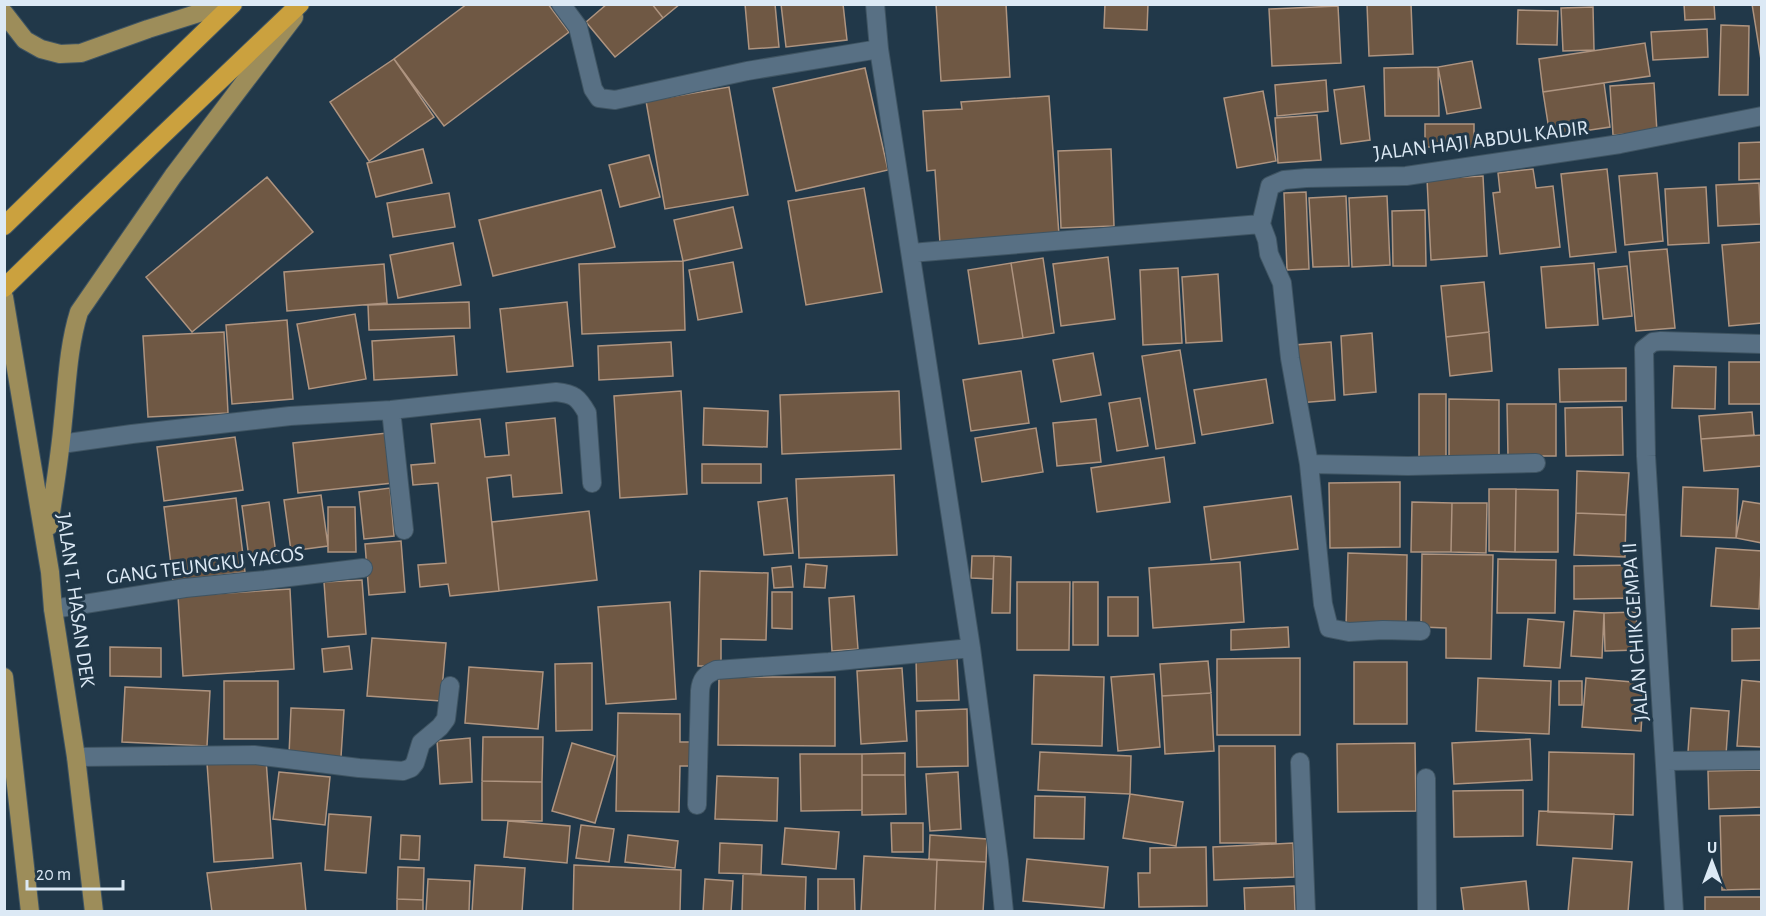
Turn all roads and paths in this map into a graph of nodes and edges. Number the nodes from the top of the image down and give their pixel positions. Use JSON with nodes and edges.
{"nodes":[{"id":1,"x":228,"y":4,"type":"edge"},
{"id":2,"x":233,"y":4,"type":"edge"},
{"id":3,"x":302,"y":4,"type":"edge"},
{"id":4,"x":561,"y":4,"type":"edge"},
{"id":5,"x":875,"y":4,"type":"edge"},
{"id":6,"x":4,"y":13,"type":"edge"},
{"id":7,"x":879,"y":49,"type":"junction"},
{"id":8,"x":1761,"y":116,"type":"edge"},
{"id":9,"x":1261,"y":224,"type":"junction"},
{"id":10,"x":4,"y":226,"type":"edge"},
{"id":11,"x":911,"y":253,"type":"junction"},
{"id":12,"x":4,"y":288,"type":"edge"},
{"id":13,"x":4,"y":297,"type":"edge"},
{"id":14,"x":1761,"y":344,"type":"edge"},
{"id":15,"x":391,"y":410,"type":"junction"},
{"id":16,"x":61,"y":444,"type":"junction"},
{"id":17,"x":1536,"y":463,"type":"dead end"},
{"id":18,"x":1309,"y":464,"type":"junction"},
{"id":19,"x":592,"y":483,"type":"dead end"},
{"id":20,"x":404,"y":530,"type":"dead end"},
{"id":21,"x":46,"y":543,"type":"junction"},
{"id":22,"x":363,"y":568,"type":"dead end"},
{"id":23,"x":54,"y":609,"type":"junction"},
{"id":24,"x":1421,"y":631,"type":"dead end"},
{"id":25,"x":971,"y":648,"type":"junction"},
{"id":26,"x":4,"y":677,"type":"edge"},
{"id":27,"x":450,"y":686,"type":"dead end"},
{"id":28,"x":76,"y":757,"type":"junction"},
{"id":29,"x":1665,"y":760,"type":"junction"},
{"id":30,"x":1761,"y":760,"type":"edge"},
{"id":31,"x":1300,"y":762,"type":"dead end"},
{"id":32,"x":1426,"y":778,"type":"dead end"},
{"id":33,"x":697,"y":805,"type":"dead end"},
{"id":34,"x":30,"y":912,"type":"edge"},
{"id":35,"x":94,"y":912,"type":"edge"},
{"id":36,"x":1004,"y":912,"type":"edge"},
{"id":37,"x":1306,"y":912,"type":"edge"},
{"id":38,"x":1427,"y":912,"type":"edge"},
{"id":39,"x":1674,"y":912,"type":"edge"}],
"edges":[{"from":1,"to":6,"type":"main road"},
{"from":2,"to":10,"type":"highway"},
{"from":3,"to":12,"type":"highway"},
{"from":3,"to":16,"type":"main road"},
{"from":4,"to":7,"type":"street"},
{"from":5,"to":7,"type":"street"},
{"from":7,"to":11,"type":"street"},
{"from":8,"to":9,"type":"street","name":"JALAN HAJI ABDUL KADIR"},
{"from":9,"to":11,"type":"street"},
{"from":9,"to":18,"type":"street"},
{"from":11,"to":25,"type":"street"},
{"from":13,"to":21,"type":"main road","name":"JALAN T. HASAN DEK"},
{"from":14,"to":29,"type":"street","name":"JALAN CHIK GEMPA II"},
{"from":15,"to":16,"type":"street"},
{"from":15,"to":19,"type":"street"},
{"from":15,"to":20,"type":"street"},
{"from":16,"to":21,"type":"main road"},
{"from":17,"to":18,"type":"street"},
{"from":18,"to":24,"type":"street"},
{"from":21,"to":23,"type":"main road","name":"JALAN T. HASAN DEK"},
{"from":22,"to":23,"type":"street","name":"GANG TEUNGKU YACOS"},
{"from":23,"to":28,"type":"main road","name":"JALAN T. HASAN DEK"},
{"from":25,"to":33,"type":"street"},
{"from":25,"to":36,"type":"street"},
{"from":26,"to":34,"type":"main road"},
{"from":27,"to":28,"type":"street"},
{"from":28,"to":35,"type":"main road","name":"JALAN T. HASAN DEK"},
{"from":29,"to":30,"type":"street"},
{"from":29,"to":39,"type":"street","name":"JALAN CHIK GEMPA II"},
{"from":31,"to":37,"type":"street"},
{"from":32,"to":38,"type":"street"}]}
